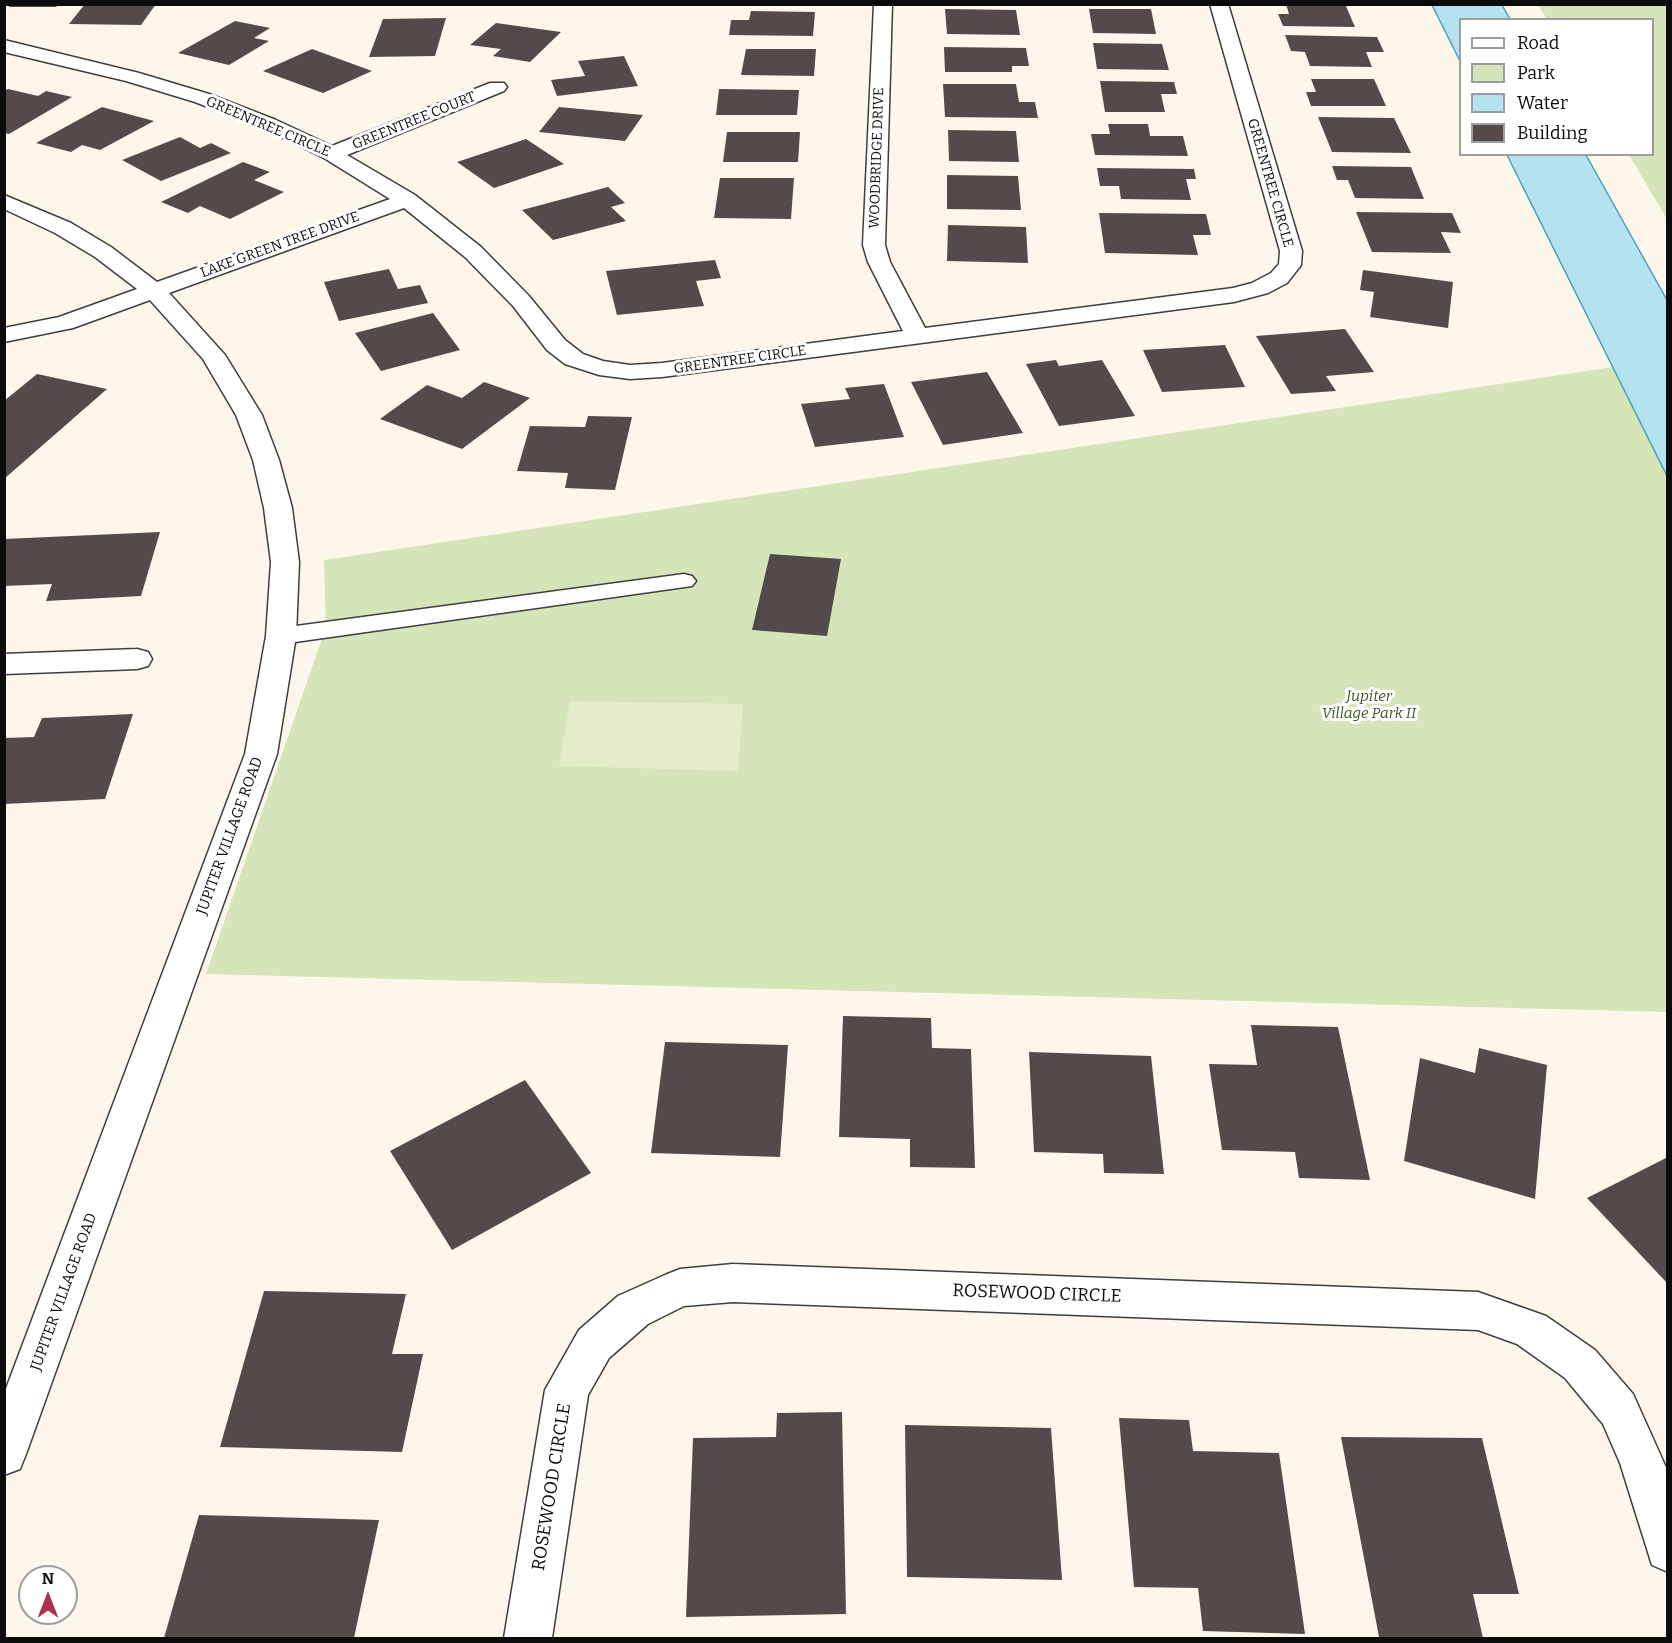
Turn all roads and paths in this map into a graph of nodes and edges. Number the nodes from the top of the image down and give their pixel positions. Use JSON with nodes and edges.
{"nodes":[{"id":1,"x":883,"y":4,"type":"edge"},
{"id":2,"x":1219,"y":4,"type":"edge"},
{"id":3,"x":4,"y":46,"type":"edge"},
{"id":4,"x":497,"y":87,"type":"dead end"},
{"id":5,"x":331,"y":154,"type":"junction"},
{"id":6,"x":407,"y":200,"type":"junction"},
{"id":7,"x":4,"y":201,"type":"edge"},
{"id":8,"x":153,"y":290,"type":"junction"},
{"id":9,"x":4,"y":334,"type":"edge"},
{"id":10,"x":918,"y":337,"type":"junction"},
{"id":11,"x":684,"y":581,"type":"dead end"},
{"id":12,"x":281,"y":636,"type":"junction"},
{"id":13,"x":137,"y":659,"type":"dead end"},
{"id":14,"x":4,"y":664,"type":"edge"},
{"id":15,"x":16,"y":1394,"type":"edge"},
{"id":16,"x":4,"y":1454,"type":"edge"},
{"id":17,"x":1668,"y":1549,"type":"edge"},
{"id":18,"x":528,"y":1638,"type":"edge"}],
"edges":[{"from":1,"to":10,"type":"street","name":"WOODBRIDGE DRIVE"},
{"from":2,"to":10,"type":"street","name":"GREENTREE CIRCLE"},
{"from":3,"to":5,"type":"street","name":"GREENTREE CIRCLE"},
{"from":4,"to":5,"type":"street","name":"GREENTREE COURT"},
{"from":5,"to":6,"type":"street","name":"GREENTREE CIRCLE"},
{"from":6,"to":8,"type":"street","name":"LAKE GREEN TREE DRIVE"},
{"from":6,"to":10,"type":"street","name":"GREENTREE CIRCLE"},
{"from":7,"to":8,"type":"street","name":"JUPITER VILLAGE ROAD"},
{"from":8,"to":9,"type":"street","name":"LAKE GREEN TREE DRIVE"},
{"from":8,"to":12,"type":"street","name":"JUPITER VILLAGE ROAD"},
{"from":11,"to":12,"type":"lane"},
{"from":12,"to":15,"type":"street","name":"JUPITER VILLAGE ROAD"},
{"from":13,"to":14,"type":"street"},
{"from":15,"to":16,"type":"street","name":"JUPITER VILLAGE ROAD"},
{"from":17,"to":18,"type":"street","name":"ROSEWOOD CIRCLE"}]}
